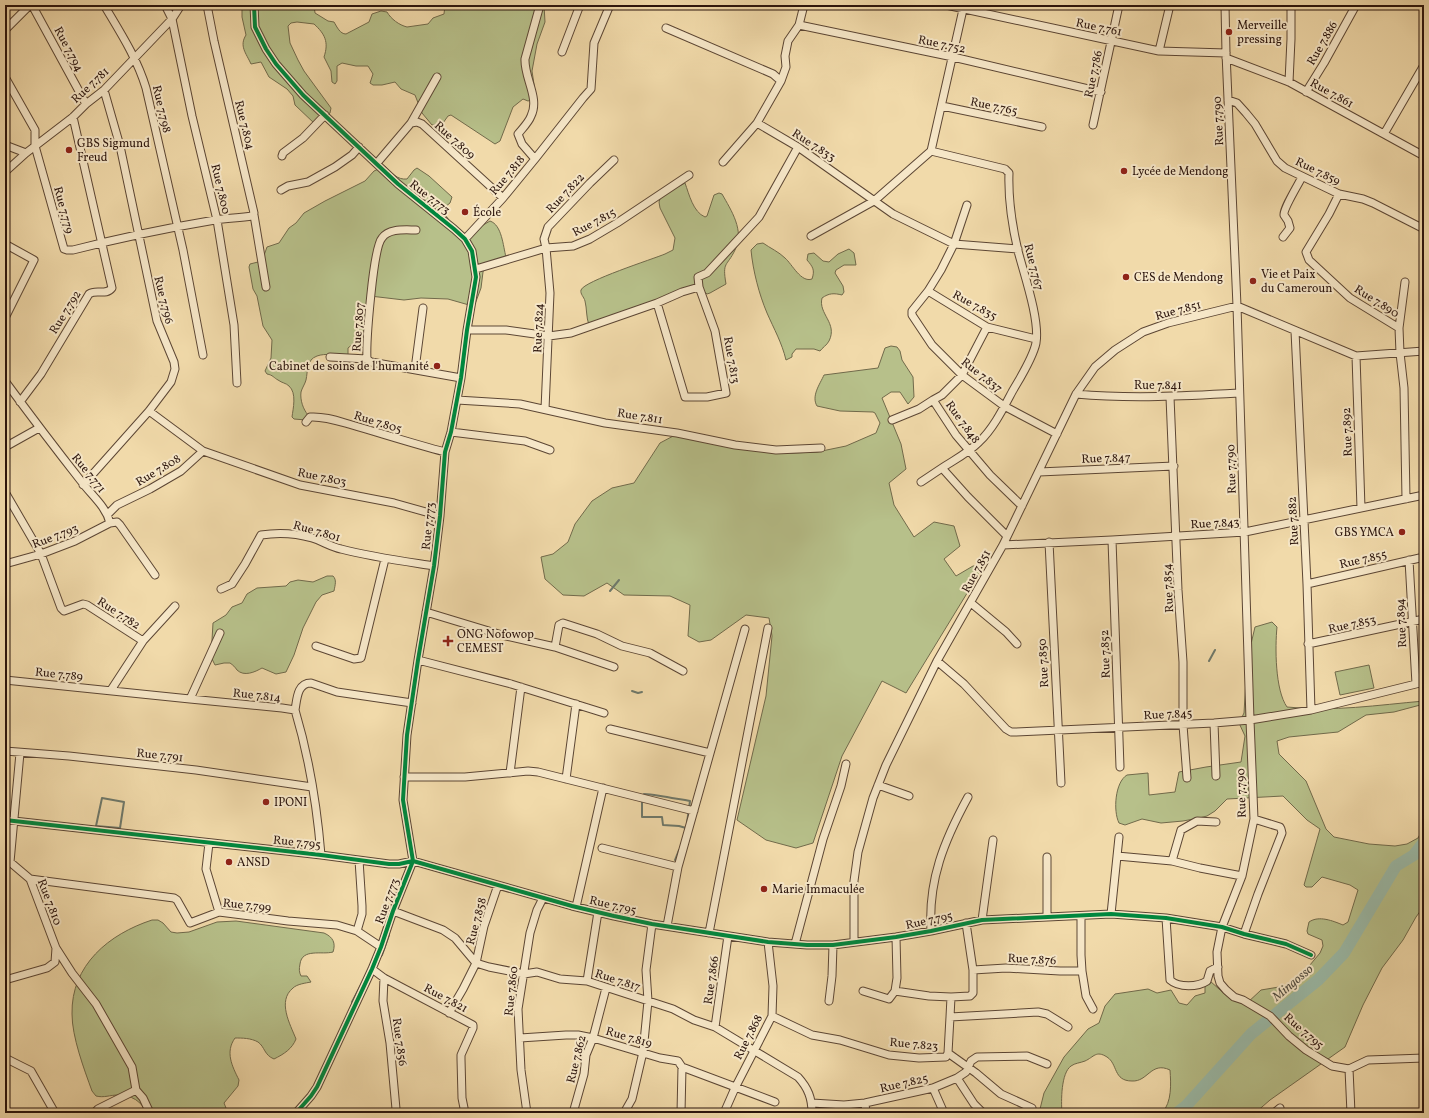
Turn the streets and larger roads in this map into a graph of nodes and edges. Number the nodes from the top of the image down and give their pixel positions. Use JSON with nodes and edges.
{"nodes":[{"id":1,"x":31,"y":5,"type":"edge"},
{"id":2,"x":104,"y":5,"type":"edge"},
{"id":3,"x":165,"y":5,"type":"edge"},
{"id":4,"x":181,"y":5,"type":"edge"},
{"id":5,"x":207,"y":5,"type":"edge"},
{"id":6,"x":254,"y":5,"type":"edge"},
{"id":7,"x":540,"y":5,"type":"edge"},
{"id":8,"x":580,"y":5,"type":"edge"},
{"id":9,"x":610,"y":5,"type":"edge"},
{"id":10,"x":804,"y":5,"type":"edge"},
{"id":11,"x":946,"y":5,"type":"edge"},
{"id":12,"x":1119,"y":5,"type":"edge"},
{"id":13,"x":1170,"y":5,"type":"edge"},
{"id":14,"x":1225,"y":5,"type":"edge"},
{"id":15,"x":1291,"y":5,"type":"edge"},
{"id":16,"x":1356,"y":5,"type":"edge"},
{"id":17,"x":964,"y":7,"type":"edge"},
{"id":18,"x":172,"y":19,"type":"junction"},
{"id":19,"x":799,"y":25,"type":"junction"},
{"id":20,"x":666,"y":28,"type":"dead end"},
{"id":21,"x":5,"y":30,"type":"edge"},
{"id":22,"x":1111,"y":41,"type":"junction"},
{"id":23,"x":1159,"y":51,"type":"junction"},
{"id":24,"x":562,"y":52,"type":"dead end"},
{"id":25,"x":1226,"y":56,"type":"junction"},
{"id":26,"x":953,"y":57,"type":"junction"},
{"id":27,"x":134,"y":58,"type":"junction"},
{"id":28,"x":1424,"y":65,"type":"edge"},
{"id":29,"x":5,"y":76,"type":"edge"},
{"id":30,"x":438,"y":77,"type":"dead end"},
{"id":31,"x":781,"y":81,"type":"junction"},
{"id":32,"x":1289,"y":82,"type":"junction"},
{"id":33,"x":104,"y":90,"type":"junction"},
{"id":34,"x":1100,"y":92,"type":"junction"},
{"id":35,"x":1306,"y":92,"type":"junction"},
{"id":36,"x":1228,"y":100,"type":"junction"},
{"id":37,"x":86,"y":104,"type":"junction"},
{"id":38,"x":942,"y":106,"type":"junction"},
{"id":39,"x":325,"y":115,"type":"junction"},
{"id":40,"x":72,"y":117,"type":"junction"},
{"id":41,"x":412,"y":123,"type":"junction"},
{"id":42,"x":756,"y":123,"type":"junction"},
{"id":43,"x":1093,"y":125,"type":"dead end"},
{"id":44,"x":1042,"y":127,"type":"dead end"},
{"id":45,"x":1384,"y":134,"type":"junction"},
{"id":46,"x":5,"y":145,"type":"edge"},
{"id":47,"x":35,"y":146,"type":"junction"},
{"id":48,"x":360,"y":147,"type":"junction"},
{"id":49,"x":798,"y":147,"type":"junction"},
{"id":50,"x":931,"y":151,"type":"junction"},
{"id":51,"x":26,"y":153,"type":"junction"},
{"id":52,"x":282,"y":156,"type":"dead end"},
{"id":53,"x":1424,"y":156,"type":"edge"},
{"id":54,"x":535,"y":159,"type":"junction"},
{"id":55,"x":614,"y":160,"type":"dead end"},
{"id":56,"x":723,"y":162,"type":"dead end"},
{"id":57,"x":376,"y":163,"type":"junction"},
{"id":58,"x":5,"y":172,"type":"edge"},
{"id":59,"x":689,"y":175,"type":"dead end"},
{"id":60,"x":1302,"y":177,"type":"junction"},
{"id":61,"x":281,"y":190,"type":"dead end"},
{"id":62,"x":1339,"y":194,"type":"junction"},
{"id":63,"x":503,"y":198,"type":"junction"},
{"id":64,"x":874,"y":201,"type":"junction"},
{"id":65,"x":967,"y":205,"type":"dead end"},
{"id":66,"x":254,"y":215,"type":"junction"},
{"id":67,"x":217,"y":220,"type":"junction"},
{"id":68,"x":177,"y":226,"type":"junction"},
{"id":69,"x":1424,"y":229,"type":"edge"},
{"id":70,"x":416,"y":230,"type":"dead end"},
{"id":71,"x":138,"y":234,"type":"junction"},
{"id":72,"x":811,"y":236,"type":"dead end"},
{"id":73,"x":1283,"y":237,"type":"dead end"},
{"id":74,"x":465,"y":239,"type":"junction"},
{"id":75,"x":102,"y":243,"type":"junction"},
{"id":76,"x":5,"y":244,"type":"edge"},
{"id":77,"x":954,"y":244,"type":"junction"},
{"id":78,"x":546,"y":248,"type":"junction"},
{"id":79,"x":1018,"y":249,"type":"junction"},
{"id":80,"x":476,"y":269,"type":"junction"},
{"id":81,"x":1405,"y":282,"type":"dead end"},
{"id":82,"x":266,"y":287,"type":"dead end"},
{"id":83,"x":699,"y":287,"type":"junction"},
{"id":84,"x":928,"y":291,"type":"junction"},
{"id":85,"x":657,"y":302,"type":"junction"},
{"id":86,"x":1237,"y":306,"type":"junction"},
{"id":87,"x":423,"y":308,"type":"dead end"},
{"id":88,"x":5,"y":318,"type":"edge"},
{"id":89,"x":987,"y":327,"type":"junction"},
{"id":90,"x":1399,"y":328,"type":"junction"},
{"id":91,"x":466,"y":330,"type":"junction"},
{"id":92,"x":1295,"y":331,"type":"junction"},
{"id":93,"x":549,"y":336,"type":"junction"},
{"id":94,"x":1036,"y":339,"type":"junction"},
{"id":95,"x":1424,"y":351,"type":"edge"},
{"id":96,"x":1400,"y":353,"type":"junction"},
{"id":97,"x":203,"y":355,"type":"dead end"},
{"id":98,"x":1356,"y":356,"type":"junction"},
{"id":99,"x":330,"y":357,"type":"dead end"},
{"id":100,"x":367,"y":359,"type":"junction"},
{"id":101,"x":415,"y":369,"type":"junction"},
{"id":102,"x":962,"y":375,"type":"junction"},
{"id":103,"x":461,"y":378,"type":"junction"},
{"id":104,"x":5,"y":381,"type":"edge"},
{"id":105,"x":237,"y":383,"type":"dead end"},
{"id":106,"x":1239,"y":393,"type":"junction"},
{"id":107,"x":1076,"y":394,"type":"junction"},
{"id":108,"x":1170,"y":396,"type":"junction"},
{"id":109,"x":457,"y":400,"type":"junction"},
{"id":110,"x":933,"y":400,"type":"junction"},
{"id":111,"x":20,"y":402,"type":"junction"},
{"id":112,"x":1004,"y":406,"type":"junction"},
{"id":113,"x":545,"y":409,"type":"junction"},
{"id":114,"x":149,"y":411,"type":"junction"},
{"id":115,"x":892,"y":420,"type":"dead end"},
{"id":116,"x":306,"y":422,"type":"dead end"},
{"id":117,"x":39,"y":428,"type":"junction"},
{"id":118,"x":451,"y":432,"type":"junction"},
{"id":119,"x":1057,"y":434,"type":"junction"},
{"id":120,"x":5,"y":446,"type":"edge"},
{"id":121,"x":821,"y":448,"type":"dead end"},
{"id":122,"x":550,"y":450,"type":"dead end"},
{"id":123,"x":969,"y":450,"type":"junction"},
{"id":124,"x":202,"y":451,"type":"junction"},
{"id":125,"x":445,"y":452,"type":"junction"},
{"id":126,"x":1174,"y":466,"type":"junction"},
{"id":127,"x":942,"y":468,"type":"junction"},
{"id":128,"x":1039,"y":472,"type":"junction"},
{"id":129,"x":920,"y":482,"type":"dead end"},
{"id":130,"x":84,"y":485,"type":"junction"},
{"id":131,"x":5,"y":492,"type":"edge"},
{"id":132,"x":1424,"y":495,"type":"edge"},
{"id":133,"x":1406,"y":499,"type":"junction"},
{"id":134,"x":1022,"y":506,"type":"junction"},
{"id":135,"x":1361,"y":508,"type":"junction"},
{"id":136,"x":108,"y":514,"type":"junction"},
{"id":137,"x":440,"y":516,"type":"junction"},
{"id":138,"x":1304,"y":521,"type":"junction"},
{"id":139,"x":110,"y":523,"type":"junction"},
{"id":140,"x":1245,"y":532,"type":"junction"},
{"id":141,"x":1007,"y":536,"type":"junction"},
{"id":142,"x":1177,"y":536,"type":"junction"},
{"id":143,"x":1112,"y":540,"type":"junction"},
{"id":144,"x":1049,"y":542,"type":"junction"},
{"id":145,"x":1003,"y":544,"type":"junction"},
{"id":146,"x":41,"y":554,"type":"junction"},
{"id":147,"x":1424,"y":557,"type":"edge"},
{"id":148,"x":385,"y":559,"type":"junction"},
{"id":149,"x":1409,"y":560,"type":"junction"},
{"id":150,"x":5,"y":564,"type":"edge"},
{"id":151,"x":434,"y":566,"type":"junction"},
{"id":152,"x":156,"y":575,"type":"dead end"},
{"id":153,"x":1307,"y":584,"type":"junction"},
{"id":154,"x":221,"y":589,"type":"dead end"},
{"id":155,"x":971,"y":603,"type":"junction"},
{"id":156,"x":175,"y":606,"type":"dead end"},
{"id":157,"x":426,"y":612,"type":"junction"},
{"id":158,"x":1424,"y":619,"type":"edge"},
{"id":159,"x":1412,"y":622,"type":"junction"},
{"id":160,"x":768,"y":628,"type":"dead end"},
{"id":161,"x":745,"y":629,"type":"dead end"},
{"id":162,"x":220,"y":633,"type":"dead end"},
{"id":163,"x":143,"y":641,"type":"junction"},
{"id":164,"x":1017,"y":644,"type":"dead end"},
{"id":165,"x":1308,"y":644,"type":"junction"},
{"id":166,"x":316,"y":646,"type":"dead end"},
{"id":167,"x":555,"y":647,"type":"junction"},
{"id":168,"x":418,"y":660,"type":"junction"},
{"id":169,"x":937,"y":661,"type":"junction"},
{"id":170,"x":614,"y":667,"type":"dead end"},
{"id":171,"x":683,"y":671,"type":"dead end"},
{"id":172,"x":5,"y":680,"type":"edge"},
{"id":173,"x":1424,"y":682,"type":"edge"},
{"id":174,"x":1416,"y":684,"type":"junction"},
{"id":175,"x":521,"y":687,"type":"junction"},
{"id":176,"x":111,"y":690,"type":"junction"},
{"id":177,"x":190,"y":699,"type":"junction"},
{"id":178,"x":412,"y":703,"type":"junction"},
{"id":179,"x":576,"y":704,"type":"junction"},
{"id":180,"x":295,"y":710,"type":"junction"},
{"id":181,"x":1311,"y":710,"type":"junction"},
{"id":182,"x":604,"y":713,"type":"dead end"},
{"id":183,"x":1250,"y":720,"type":"junction"},
{"id":184,"x":1214,"y":723,"type":"junction"},
{"id":185,"x":1183,"y":725,"type":"junction"},
{"id":186,"x":1119,"y":728,"type":"junction"},
{"id":187,"x":610,"y":729,"type":"dead end"},
{"id":188,"x":1058,"y":730,"type":"junction"},
{"id":189,"x":5,"y":751,"type":"edge"},
{"id":190,"x":20,"y":753,"type":"junction"},
{"id":191,"x":710,"y":753,"type":"junction"},
{"id":192,"x":846,"y":764,"type":"dead end"},
{"id":193,"x":1120,"y":767,"type":"dead end"},
{"id":194,"x":510,"y":773,"type":"junction"},
{"id":195,"x":1216,"y":776,"type":"dead end"},
{"id":196,"x":404,"y":777,"type":"junction"},
{"id":197,"x":1187,"y":778,"type":"dead end"},
{"id":198,"x":566,"y":779,"type":"junction"},
{"id":199,"x":1061,"y":783,"type":"dead end"},
{"id":200,"x":878,"y":785,"type":"junction"},
{"id":201,"x":312,"y":787,"type":"junction"},
{"id":202,"x":603,"y":788,"type":"junction"},
{"id":203,"x":909,"y":796,"type":"dead end"},
{"id":204,"x":968,"y":797,"type":"dead end"},
{"id":205,"x":694,"y":812,"type":"junction"},
{"id":206,"x":1254,"y":819,"type":"junction"},
{"id":207,"x":5,"y":820,"type":"edge"},
{"id":208,"x":13,"y":821,"type":"junction"},
{"id":209,"x":1216,"y":822,"type":"dead end"},
{"id":210,"x":1119,"y":837,"type":"dead end"},
{"id":211,"x":994,"y":840,"type":"dead end"},
{"id":212,"x":209,"y":843,"type":"junction"},
{"id":213,"x":602,"y":848,"type":"dead end"},
{"id":214,"x":321,"y":855,"type":"junction"},
{"id":215,"x":1117,"y":856,"type":"junction"},
{"id":216,"x":1047,"y":857,"type":"dead end"},
{"id":217,"x":359,"y":860,"type":"junction"},
{"id":218,"x":7,"y":861,"type":"edge"},
{"id":219,"x":413,"y":861,"type":"junction"},
{"id":220,"x":1172,"y":861,"type":"junction"},
{"id":221,"x":678,"y":867,"type":"junction"},
{"id":222,"x":1242,"y":876,"type":"junction"},
{"id":223,"x":30,"y":879,"type":"junction"},
{"id":224,"x":498,"y":885,"type":"junction"},
{"id":225,"x":543,"y":898,"type":"junction"},
{"id":226,"x":576,"y":907,"type":"junction"},
{"id":227,"x":393,"y":911,"type":"junction"},
{"id":228,"x":219,"y":912,"type":"junction"},
{"id":229,"x":598,"y":912,"type":"junction"},
{"id":230,"x":1111,"y":914,"type":"junction"},
{"id":231,"x":1047,"y":916,"type":"junction"},
{"id":232,"x":1082,"y":916,"type":"junction"},
{"id":233,"x":1166,"y":918,"type":"junction"},
{"id":234,"x":982,"y":920,"type":"junction"},
{"id":235,"x":966,"y":923,"type":"junction"},
{"id":236,"x":652,"y":924,"type":"junction"},
{"id":237,"x":667,"y":926,"type":"junction"},
{"id":238,"x":1222,"y":927,"type":"junction"},
{"id":239,"x":930,"y":931,"type":"junction"},
{"id":240,"x":357,"y":932,"type":"junction"},
{"id":241,"x":709,"y":933,"type":"junction"},
{"id":242,"x":1244,"y":934,"type":"junction"},
{"id":243,"x":728,"y":936,"type":"junction"},
{"id":244,"x":896,"y":937,"type":"junction"},
{"id":245,"x":768,"y":942,"type":"junction"},
{"id":246,"x":854,"y":942,"type":"junction"},
{"id":247,"x":795,"y":944,"type":"junction"},
{"id":248,"x":833,"y":945,"type":"junction"},
{"id":249,"x":381,"y":947,"type":"junction"},
{"id":250,"x":56,"y":948,"type":"junction"},
{"id":251,"x":1311,"y":955,"type":"dead end"},
{"id":252,"x":476,"y":963,"type":"junction"},
{"id":253,"x":1218,"y":967,"type":"junction"},
{"id":254,"x":372,"y":968,"type":"junction"},
{"id":255,"x":973,"y":970,"type":"junction"},
{"id":256,"x":1082,"y":971,"type":"junction"},
{"id":257,"x":524,"y":974,"type":"junction"},
{"id":258,"x":384,"y":978,"type":"junction"},
{"id":259,"x":5,"y":980,"type":"edge"},
{"id":260,"x":587,"y":981,"type":"junction"},
{"id":261,"x":606,"y":988,"type":"junction"},
{"id":262,"x":863,"y":991,"type":"dead end"},
{"id":263,"x":895,"y":991,"type":"junction"},
{"id":264,"x":951,"y":997,"type":"junction"},
{"id":265,"x":648,"y":1001,"type":"junction"},
{"id":266,"x":829,"y":1001,"type":"dead end"},
{"id":267,"x":1093,"y":1009,"type":"dead end"},
{"id":268,"x":449,"y":1013,"type":"junction"},
{"id":269,"x":772,"y":1016,"type":"junction"},
{"id":270,"x":950,"y":1017,"type":"junction"},
{"id":271,"x":715,"y":1027,"type":"junction"},
{"id":272,"x":1068,"y":1027,"type":"dead end"},
{"id":273,"x":520,"y":1038,"type":"junction"},
{"id":274,"x":593,"y":1038,"type":"junction"},
{"id":275,"x":753,"y":1051,"type":"junction"},
{"id":276,"x":643,"y":1052,"type":"junction"},
{"id":277,"x":948,"y":1053,"type":"junction"},
{"id":278,"x":5,"y":1058,"type":"edge"},
{"id":279,"x":1424,"y":1058,"type":"edge"},
{"id":280,"x":1047,"y":1064,"type":"dead end"},
{"id":281,"x":682,"y":1067,"type":"junction"},
{"id":282,"x":968,"y":1067,"type":"junction"},
{"id":283,"x":1349,"y":1069,"type":"junction"},
{"id":284,"x":957,"y":1078,"type":"junction"},
{"id":285,"x":735,"y":1088,"type":"junction"},
{"id":286,"x":932,"y":1088,"type":"junction"},
{"id":287,"x":136,"y":1090,"type":"junction"},
{"id":288,"x":776,"y":1102,"type":"dead end"},
{"id":289,"x":812,"y":1103,"type":"junction"},
{"id":290,"x":865,"y":1103,"type":"junction"},
{"id":291,"x":1032,"y":1108,"type":"dead end"},
{"id":292,"x":396,"y":1109,"type":"dead end"},
{"id":293,"x":55,"y":1113,"type":"edge"},
{"id":294,"x":94,"y":1113,"type":"edge"},
{"id":295,"x":150,"y":1113,"type":"edge"},
{"id":296,"x":296,"y":1113,"type":"edge"},
{"id":297,"x":465,"y":1113,"type":"edge"},
{"id":298,"x":527,"y":1113,"type":"edge"},
{"id":299,"x":573,"y":1113,"type":"edge"},
{"id":300,"x":624,"y":1113,"type":"edge"},
{"id":301,"x":681,"y":1113,"type":"edge"},
{"id":302,"x":724,"y":1113,"type":"edge"},
{"id":303,"x":812,"y":1113,"type":"edge"},
{"id":304,"x":866,"y":1113,"type":"edge"},
{"id":305,"x":944,"y":1113,"type":"edge"},
{"id":306,"x":983,"y":1113,"type":"edge"},
{"id":307,"x":1351,"y":1113,"type":"edge"}],
"edges":[{"from":1,"to":21,"type":"street"},
{"from":1,"to":37,"type":"street","name":"Rue 7.794"},
{"from":2,"to":27,"type":"street","name":"Rue 7.798"},
{"from":3,"to":18,"type":"street","name":"Rue 7.800"},
{"from":4,"to":18,"type":"street","name":"Rue 7.781"},
{"from":5,"to":66,"type":"street","name":"Rue 7.804"},
{"from":6,"to":39,"type":"street","name":"Rue 7.773"},
{"from":7,"to":54,"type":"street","name":"Rue 7.818"},
{"from":8,"to":24,"type":"street"},
{"from":9,"to":54,"type":"street"},
{"from":10,"to":19,"type":"street"},
{"from":11,"to":17,"type":"street","name":"Rue 7.761"},
{"from":12,"to":22,"type":"street","name":"Rue 7.786"},
{"from":13,"to":23,"type":"street"},
{"from":14,"to":25,"type":"street","name":"Rue 7.790"},
{"from":15,"to":32,"type":"street"},
{"from":16,"to":35,"type":"street","name":"Rue 7.886"},
{"from":17,"to":22,"type":"street","name":"Rue 7.761"},
{"from":17,"to":26,"type":"street"},
{"from":18,"to":27,"type":"street","name":"Rue 7.781"},
{"from":18,"to":67,"type":"street","name":"Rue 7.800"},
{"from":19,"to":26,"type":"street","name":"Rue 7.752"},
{"from":19,"to":31,"type":"street"},
{"from":20,"to":31,"type":"street"},
{"from":22,"to":23,"type":"street","name":"Rue 7.761"},
{"from":22,"to":34,"type":"street","name":"Rue 7.786"},
{"from":23,"to":25,"type":"street","name":"Rue 7.761"},
{"from":25,"to":32,"type":"street","name":"Rue 7.861"},
{"from":25,"to":36,"type":"street","name":"Rue 7.790"},
{"from":26,"to":34,"type":"street","name":"Rue 7.752"},
{"from":26,"to":38,"type":"street"},
{"from":27,"to":33,"type":"street","name":"Rue 7.781"},
{"from":27,"to":68,"type":"street","name":"Rue 7.798"},
{"from":28,"to":45,"type":"street"},
{"from":29,"to":47,"type":"street","name":"Rue 7.779"},
{"from":30,"to":41,"type":"street"},
{"from":31,"to":42,"type":"street"},
{"from":32,"to":35,"type":"street","name":"Rue 7.861"},
{"from":33,"to":37,"type":"street","name":"Rue 7.781"},
{"from":33,"to":71,"type":"street","name":"Rue 7.796"},
{"from":34,"to":43,"type":"street","name":"Rue 7.786"},
{"from":35,"to":45,"type":"street","name":"Rue 7.861"},
{"from":36,"to":60,"type":"street","name":"Rue 7.859"},
{"from":36,"to":86,"type":"street","name":"Rue 7.790"},
{"from":37,"to":40,"type":"street","name":"Rue 7.781"},
{"from":38,"to":44,"type":"street","name":"Rue 7.765"},
{"from":38,"to":50,"type":"street"},
{"from":39,"to":48,"type":"street","name":"Rue 7.773"},
{"from":39,"to":52,"type":"street"},
{"from":40,"to":47,"type":"street","name":"Rue 7.781"},
{"from":40,"to":75,"type":"street"},
{"from":41,"to":57,"type":"street"},
{"from":41,"to":63,"type":"street","name":"Rue 7.809"},
{"from":42,"to":49,"type":"street","name":"Rue 7.833"},
{"from":42,"to":56,"type":"street"},
{"from":45,"to":53,"type":"street","name":"Rue 7.861"},
{"from":46,"to":51,"type":"street"},
{"from":47,"to":51,"type":"street","name":"Rue 7.781"},
{"from":47,"to":75,"type":"street","name":"Rue 7.779"},
{"from":48,"to":57,"type":"street","name":"Rue 7.773"},
{"from":48,"to":61,"type":"street"},
{"from":49,"to":64,"type":"street","name":"Rue 7.833"},
{"from":49,"to":83,"type":"street"},
{"from":50,"to":64,"type":"street"},
{"from":50,"to":79,"type":"street","name":"Rue 7.767"},
{"from":51,"to":58,"type":"street","name":"Rue 7.781"},
{"from":54,"to":63,"type":"street","name":"Rue 7.818"},
{"from":55,"to":78,"type":"street","name":"Rue 7.822"},
{"from":57,"to":74,"type":"street","name":"Rue 7.773"},
{"from":59,"to":78,"type":"street","name":"Rue 7.815"},
{"from":60,"to":62,"type":"street","name":"Rue 7.859"},
{"from":60,"to":73,"type":"street"},
{"from":62,"to":69,"type":"street","name":"Rue 7.859"},
{"from":62,"to":90,"type":"street","name":"Rue 7.890"},
{"from":63,"to":74,"type":"street","name":"Rue 7.818"},
{"from":64,"to":72,"type":"street"},
{"from":64,"to":77,"type":"street","name":"Rue 7.833"},
{"from":65,"to":77,"type":"street"},
{"from":66,"to":67,"type":"street"},
{"from":66,"to":82,"type":"street","name":"Rue 7.804"},
{"from":67,"to":68,"type":"street","name":"Rue 7.779"},
{"from":67,"to":105,"type":"street","name":"Rue 7.800"},
{"from":68,"to":71,"type":"street","name":"Rue 7.779"},
{"from":68,"to":97,"type":"street","name":"Rue 7.798"},
{"from":70,"to":100,"type":"street","name":"Rue 7.807"},
{"from":71,"to":75,"type":"street","name":"Rue 7.779"},
{"from":71,"to":114,"type":"street","name":"Rue 7.796"},
{"from":74,"to":80,"type":"street","name":"Rue 7.773"},
{"from":75,"to":111,"type":"street","name":"Rue 7.792"},
{"from":76,"to":88,"type":"street"},
{"from":77,"to":79,"type":"street","name":"Rue 7.833"},
{"from":77,"to":84,"type":"street"},
{"from":78,"to":80,"type":"street","name":"Rue 7.815"},
{"from":78,"to":93,"type":"street","name":"Rue 7.824"},
{"from":79,"to":94,"type":"street","name":"Rue 7.767"},
{"from":80,"to":91,"type":"street","name":"Rue 7.773"},
{"from":81,"to":90,"type":"street"},
{"from":83,"to":85,"type":"street"},
{"from":83,"to":85,"type":"street","name":"Rue 7.813"},
{"from":84,"to":89,"type":"street","name":"Rue 7.835"},
{"from":84,"to":102,"type":"street","name":"Rue 7.837"},
{"from":85,"to":93,"type":"street"},
{"from":86,"to":92,"type":"street"},
{"from":86,"to":106,"type":"street","name":"Rue 7.790"},
{"from":86,"to":107,"type":"street","name":"Rue 7.851"},
{"from":87,"to":101,"type":"street"},
{"from":89,"to":94,"type":"street","name":"Rue 7.835"},
{"from":89,"to":102,"type":"street","name":"Rue 7.848"},
{"from":90,"to":96,"type":"street","name":"Rue 7.890"},
{"from":91,"to":93,"type":"street"},
{"from":91,"to":103,"type":"street","name":"Rue 7.773"},
{"from":92,"to":98,"type":"street"},
{"from":92,"to":138,"type":"street","name":"Rue 7.882"},
{"from":93,"to":113,"type":"street","name":"Rue 7.824"},
{"from":94,"to":112,"type":"street","name":"Rue 7.767"},
{"from":95,"to":96,"type":"street"},
{"from":96,"to":98,"type":"street"},
{"from":96,"to":133,"type":"street","name":"Rue 7.890"},
{"from":98,"to":135,"type":"street","name":"Rue 7.892"},
{"from":99,"to":100,"type":"street"},
{"from":100,"to":101,"type":"street","name":"Rue 7.807"},
{"from":101,"to":103,"type":"street","name":"Rue 7.807"},
{"from":102,"to":110,"type":"street","name":"Rue 7.848"},
{"from":102,"to":112,"type":"street","name":"Rue 7.837"},
{"from":103,"to":109,"type":"street","name":"Rue 7.773"},
{"from":104,"to":111,"type":"street","name":"Rue 7.771"},
{"from":106,"to":108,"type":"street","name":"Rue 7.841"},
{"from":106,"to":140,"type":"street","name":"Rue 7.790"},
{"from":107,"to":108,"type":"street","name":"Rue 7.841"},
{"from":107,"to":119,"type":"street","name":"Rue 7.851"},
{"from":108,"to":126,"type":"street","name":"Rue 7.854"},
{"from":109,"to":113,"type":"street","name":"Rue 7.811"},
{"from":109,"to":118,"type":"street","name":"Rue 7.773"},
{"from":110,"to":115,"type":"street"},
{"from":110,"to":123,"type":"street","name":"Rue 7.848"},
{"from":111,"to":117,"type":"street","name":"Rue 7.771"},
{"from":112,"to":119,"type":"street","name":"Rue 7.837"},
{"from":112,"to":123,"type":"street","name":"Rue 7.767"},
{"from":113,"to":121,"type":"street","name":"Rue 7.811"},
{"from":114,"to":124,"type":"street","name":"Rue 7.808"},
{"from":114,"to":130,"type":"street","name":"Rue 7.796"},
{"from":116,"to":125,"type":"street","name":"Rue 7.805"},
{"from":117,"to":120,"type":"street"},
{"from":117,"to":130,"type":"street","name":"Rue 7.771"},
{"from":118,"to":122,"type":"street"},
{"from":118,"to":125,"type":"street","name":"Rue 7.773"},
{"from":119,"to":128,"type":"street","name":"Rue 7.851"},
{"from":123,"to":127,"type":"street","name":"Rue 7.767"},
{"from":123,"to":134,"type":"street","name":"Rue 7.848"},
{"from":124,"to":136,"type":"street","name":"Rue 7.808"},
{"from":124,"to":137,"type":"street","name":"Rue 7.803"},
{"from":125,"to":137,"type":"street","name":"Rue 7.773"},
{"from":126,"to":128,"type":"street","name":"Rue 7.847"},
{"from":126,"to":142,"type":"street","name":"Rue 7.854"},
{"from":127,"to":129,"type":"street","name":"Rue 7.767"},
{"from":127,"to":141,"type":"street"},
{"from":128,"to":134,"type":"street","name":"Rue 7.851"},
{"from":130,"to":136,"type":"street","name":"Rue 7.771"},
{"from":131,"to":146,"type":"street","name":"Rue 7.782"},
{"from":132,"to":133,"type":"street","name":"Rue 7.843"},
{"from":133,"to":135,"type":"street","name":"Rue 7.843"},
{"from":134,"to":141,"type":"street","name":"Rue 7.851"},
{"from":135,"to":138,"type":"street","name":"Rue 7.843"},
{"from":136,"to":139,"type":"street","name":"Rue 7.771"},
{"from":137,"to":151,"type":"street","name":"Rue 7.773"},
{"from":138,"to":140,"type":"street","name":"Rue 7.843"},
{"from":138,"to":153,"type":"street","name":"Rue 7.882"},
{"from":139,"to":146,"type":"street","name":"Rue 7.793"},
{"from":139,"to":152,"type":"street"},
{"from":140,"to":142,"type":"street","name":"Rue 7.843"},
{"from":140,"to":183,"type":"street","name":"Rue 7.790"},
{"from":141,"to":145,"type":"street","name":"Rue 7.851"},
{"from":142,"to":143,"type":"street","name":"Rue 7.843"},
{"from":142,"to":185,"type":"street","name":"Rue 7.854"},
{"from":143,"to":144,"type":"street","name":"Rue 7.843"},
{"from":143,"to":186,"type":"street","name":"Rue 7.852"},
{"from":144,"to":145,"type":"street","name":"Rue 7.843"},
{"from":144,"to":188,"type":"street","name":"Rue 7.850"},
{"from":145,"to":155,"type":"street","name":"Rue 7.851"},
{"from":146,"to":150,"type":"street","name":"Rue 7.793"},
{"from":146,"to":163,"type":"street","name":"Rue 7.782"},
{"from":147,"to":149,"type":"street","name":"Rue 7.855"},
{"from":148,"to":151,"type":"street","name":"Rue 7.801"},
{"from":148,"to":154,"type":"street","name":"Rue 7.801"},
{"from":148,"to":166,"type":"street"},
{"from":149,"to":153,"type":"street","name":"Rue 7.855"},
{"from":149,"to":159,"type":"street","name":"Rue 7.894"},
{"from":151,"to":157,"type":"street","name":"Rue 7.773"},
{"from":153,"to":165,"type":"street","name":"Rue 7.882"},
{"from":155,"to":164,"type":"street"},
{"from":155,"to":169,"type":"street","name":"Rue 7.851"},
{"from":156,"to":163,"type":"street"},
{"from":157,"to":167,"type":"street"},
{"from":157,"to":168,"type":"street","name":"Rue 7.773"},
{"from":158,"to":159,"type":"street","name":"Rue 7.853"},
{"from":159,"to":165,"type":"street","name":"Rue 7.853"},
{"from":159,"to":174,"type":"street","name":"Rue 7.894"},
{"from":160,"to":241,"type":"street"},
{"from":161,"to":191,"type":"street"},
{"from":162,"to":177,"type":"street"},
{"from":163,"to":176,"type":"street","name":"Rue 7.782"},
{"from":165,"to":181,"type":"street","name":"Rue 7.882"},
{"from":167,"to":170,"type":"street"},
{"from":167,"to":171,"type":"street"},
{"from":168,"to":175,"type":"street"},
{"from":168,"to":178,"type":"street","name":"Rue 7.773"},
{"from":169,"to":188,"type":"street","name":"Rue 7.845"},
{"from":169,"to":200,"type":"street","name":"Rue 7.851"},
{"from":172,"to":176,"type":"street","name":"Rue 7.789"},
{"from":173,"to":174,"type":"street","name":"Rue 7.845"},
{"from":174,"to":181,"type":"street","name":"Rue 7.845"},
{"from":175,"to":179,"type":"street"},
{"from":175,"to":194,"type":"street"},
{"from":176,"to":177,"type":"street","name":"Rue 7.789"},
{"from":177,"to":180,"type":"street","name":"Rue 7.814"},
{"from":178,"to":180,"type":"street"},
{"from":178,"to":196,"type":"street","name":"Rue 7.773"},
{"from":179,"to":182,"type":"street"},
{"from":179,"to":198,"type":"street"},
{"from":180,"to":201,"type":"street","name":"Rue 7.814"},
{"from":181,"to":183,"type":"street","name":"Rue 7.845"},
{"from":183,"to":184,"type":"street","name":"Rue 7.845"},
{"from":183,"to":206,"type":"street","name":"Rue 7.790"},
{"from":184,"to":185,"type":"street","name":"Rue 7.845"},
{"from":184,"to":195,"type":"street"},
{"from":185,"to":186,"type":"street","name":"Rue 7.845"},
{"from":185,"to":197,"type":"street","name":"Rue 7.854"},
{"from":186,"to":188,"type":"street","name":"Rue 7.845"},
{"from":186,"to":193,"type":"street","name":"Rue 7.852"},
{"from":187,"to":191,"type":"street"},
{"from":188,"to":199,"type":"street","name":"Rue 7.850"},
{"from":189,"to":190,"type":"street","name":"Rue 7.791"},
{"from":190,"to":201,"type":"street","name":"Rue 7.791"},
{"from":190,"to":208,"type":"street","name":"Rue 7.810"},
{"from":191,"to":205,"type":"street"},
{"from":192,"to":247,"type":"street"},
{"from":194,"to":196,"type":"street"},
{"from":194,"to":198,"type":"street"},
{"from":196,"to":219,"type":"street","name":"Rue 7.773"},
{"from":198,"to":202,"type":"street"},
{"from":200,"to":203,"type":"street"},
{"from":200,"to":246,"type":"street","name":"Rue 7.851"},
{"from":201,"to":214,"type":"street","name":"Rue 7.814"},
{"from":202,"to":205,"type":"street"},
{"from":202,"to":226,"type":"street"},
{"from":204,"to":239,"type":"street"},
{"from":205,"to":221,"type":"street"},
{"from":206,"to":222,"type":"street","name":"Rue 7.790"},
{"from":206,"to":242,"type":"street"},
{"from":207,"to":208,"type":"street","name":"Rue 7.795"},
{"from":208,"to":212,"type":"street","name":"Rue 7.795"},
{"from":208,"to":218,"type":"street","name":"Rue 7.810"},
{"from":209,"to":220,"type":"street"},
{"from":210,"to":215,"type":"street"},
{"from":211,"to":234,"type":"street"},
{"from":212,"to":214,"type":"street","name":"Rue 7.795"},
{"from":212,"to":228,"type":"street"},
{"from":213,"to":221,"type":"street"},
{"from":214,"to":217,"type":"street","name":"Rue 7.795"},
{"from":215,"to":220,"type":"street"},
{"from":215,"to":230,"type":"street"},
{"from":216,"to":231,"type":"street"},
{"from":217,"to":219,"type":"street","name":"Rue 7.795"},
{"from":217,"to":240,"type":"street"},
{"from":218,"to":223,"type":"street","name":"Rue 7.810"},
{"from":219,"to":224,"type":"street","name":"Rue 7.795"},
{"from":219,"to":227,"type":"street","name":"Rue 7.773"},
{"from":220,"to":222,"type":"street"},
{"from":221,"to":237,"type":"street"},
{"from":222,"to":238,"type":"street","name":"Rue 7.790"},
{"from":223,"to":228,"type":"street","name":"Rue 7.799"},
{"from":223,"to":250,"type":"street","name":"Rue 7.810"},
{"from":224,"to":225,"type":"street","name":"Rue 7.795"},
{"from":224,"to":252,"type":"street","name":"Rue 7.858"},
{"from":225,"to":226,"type":"street","name":"Rue 7.795"},
{"from":225,"to":257,"type":"street","name":"Rue 7.860"},
{"from":226,"to":229,"type":"street","name":"Rue 7.795"},
{"from":227,"to":249,"type":"street","name":"Rue 7.773"},
{"from":227,"to":252,"type":"street"},
{"from":228,"to":240,"type":"street","name":"Rue 7.799"},
{"from":229,"to":236,"type":"street","name":"Rue 7.795"},
{"from":229,"to":260,"type":"street"},
{"from":230,"to":232,"type":"street","name":"Rue 7.795"},
{"from":230,"to":233,"type":"street","name":"Rue 7.795"},
{"from":231,"to":232,"type":"street","name":"Rue 7.795"},
{"from":231,"to":234,"type":"street","name":"Rue 7.795"},
{"from":232,"to":256,"type":"street"},
{"from":233,"to":238,"type":"street","name":"Rue 7.795"},
{"from":233,"to":253,"type":"street"},
{"from":234,"to":235,"type":"street","name":"Rue 7.795"},
{"from":235,"to":239,"type":"street","name":"Rue 7.795"},
{"from":235,"to":255,"type":"street"},
{"from":236,"to":237,"type":"street","name":"Rue 7.795"},
{"from":236,"to":265,"type":"street"},
{"from":237,"to":241,"type":"street","name":"Rue 7.795"},
{"from":238,"to":242,"type":"street"},
{"from":238,"to":253,"type":"street","name":"Rue 7.795"},
{"from":239,"to":244,"type":"street","name":"Rue 7.795"},
{"from":240,"to":249,"type":"street","name":"Rue 7.799"},
{"from":241,"to":243,"type":"street","name":"Rue 7.795"},
{"from":242,"to":251,"type":"street"},
{"from":243,"to":245,"type":"street","name":"Rue 7.795"},
{"from":243,"to":271,"type":"street","name":"Rue 7.866"},
{"from":244,"to":246,"type":"street","name":"Rue 7.795"},
{"from":244,"to":263,"type":"street"},
{"from":245,"to":247,"type":"street","name":"Rue 7.795"},
{"from":245,"to":269,"type":"street","name":"Rue 7.868"},
{"from":246,"to":248,"type":"street","name":"Rue 7.795"},
{"from":247,"to":248,"type":"street","name":"Rue 7.795"},
{"from":248,"to":266,"type":"street"},
{"from":249,"to":254,"type":"street","name":"Rue 7.773"},
{"from":250,"to":259,"type":"street"},
{"from":250,"to":287,"type":"street","name":"Rue 7.810"},
{"from":252,"to":257,"type":"street","name":"Rue 7.817"},
{"from":252,"to":268,"type":"street","name":"Rue 7.858"},
{"from":253,"to":283,"type":"street","name":"Rue 7.795"},
{"from":254,"to":258,"type":"street","name":"Rue 7.821"},
{"from":254,"to":296,"type":"street","name":"Rue 7.773"},
{"from":255,"to":256,"type":"street","name":"Rue 7.876"},
{"from":255,"to":264,"type":"street"},
{"from":256,"to":267,"type":"street"},
{"from":257,"to":260,"type":"street","name":"Rue 7.817"},
{"from":257,"to":273,"type":"street","name":"Rue 7.860"},
{"from":258,"to":268,"type":"street","name":"Rue 7.821"},
{"from":258,"to":292,"type":"street","name":"Rue 7.856"},
{"from":260,"to":261,"type":"street","name":"Rue 7.817"},
{"from":261,"to":265,"type":"street","name":"Rue 7.817"},
{"from":261,"to":274,"type":"street","name":"Rue 7.862"},
{"from":262,"to":263,"type":"street"},
{"from":263,"to":264,"type":"street"},
{"from":264,"to":270,"type":"street","name":"Rue 7.823"},
{"from":265,"to":271,"type":"street","name":"Rue 7.817"},
{"from":265,"to":276,"type":"street"},
{"from":268,"to":297,"type":"street","name":"Rue 7.821"},
{"from":269,"to":275,"type":"street","name":"Rue 7.868"},
{"from":269,"to":277,"type":"street","name":"Rue 7.823"},
{"from":270,"to":272,"type":"street"},
{"from":270,"to":277,"type":"street","name":"Rue 7.823"},
{"from":271,"to":275,"type":"street","name":"Rue 7.817"},
{"from":273,"to":274,"type":"street","name":"Rue 7.819"},
{"from":273,"to":298,"type":"street","name":"Rue 7.860"},
{"from":274,"to":276,"type":"street","name":"Rue 7.819"},
{"from":274,"to":299,"type":"street","name":"Rue 7.862"},
{"from":275,"to":285,"type":"street","name":"Rue 7.868"},
{"from":275,"to":289,"type":"street","name":"Rue 7.817"},
{"from":276,"to":281,"type":"street","name":"Rue 7.819"},
{"from":276,"to":300,"type":"street"},
{"from":277,"to":282,"type":"street"},
{"from":278,"to":293,"type":"street"},
{"from":279,"to":283,"type":"street"},
{"from":280,"to":282,"type":"street"},
{"from":281,"to":285,"type":"street","name":"Rue 7.819"},
{"from":281,"to":301,"type":"street"},
{"from":282,"to":284,"type":"street"},
{"from":282,"to":291,"type":"street"},
{"from":283,"to":307,"type":"street"},
{"from":284,"to":286,"type":"street","name":"Rue 7.825"},
{"from":284,"to":306,"type":"street"},
{"from":285,"to":288,"type":"street","name":"Rue 7.819"},
{"from":285,"to":302,"type":"street","name":"Rue 7.868"},
{"from":286,"to":290,"type":"street","name":"Rue 7.825"},
{"from":286,"to":305,"type":"street"},
{"from":287,"to":294,"type":"street"},
{"from":287,"to":295,"type":"street"},
{"from":289,"to":290,"type":"street","name":"Rue 7.825"},
{"from":289,"to":303,"type":"street","name":"Rue 7.817"},
{"from":290,"to":304,"type":"street"}]}
